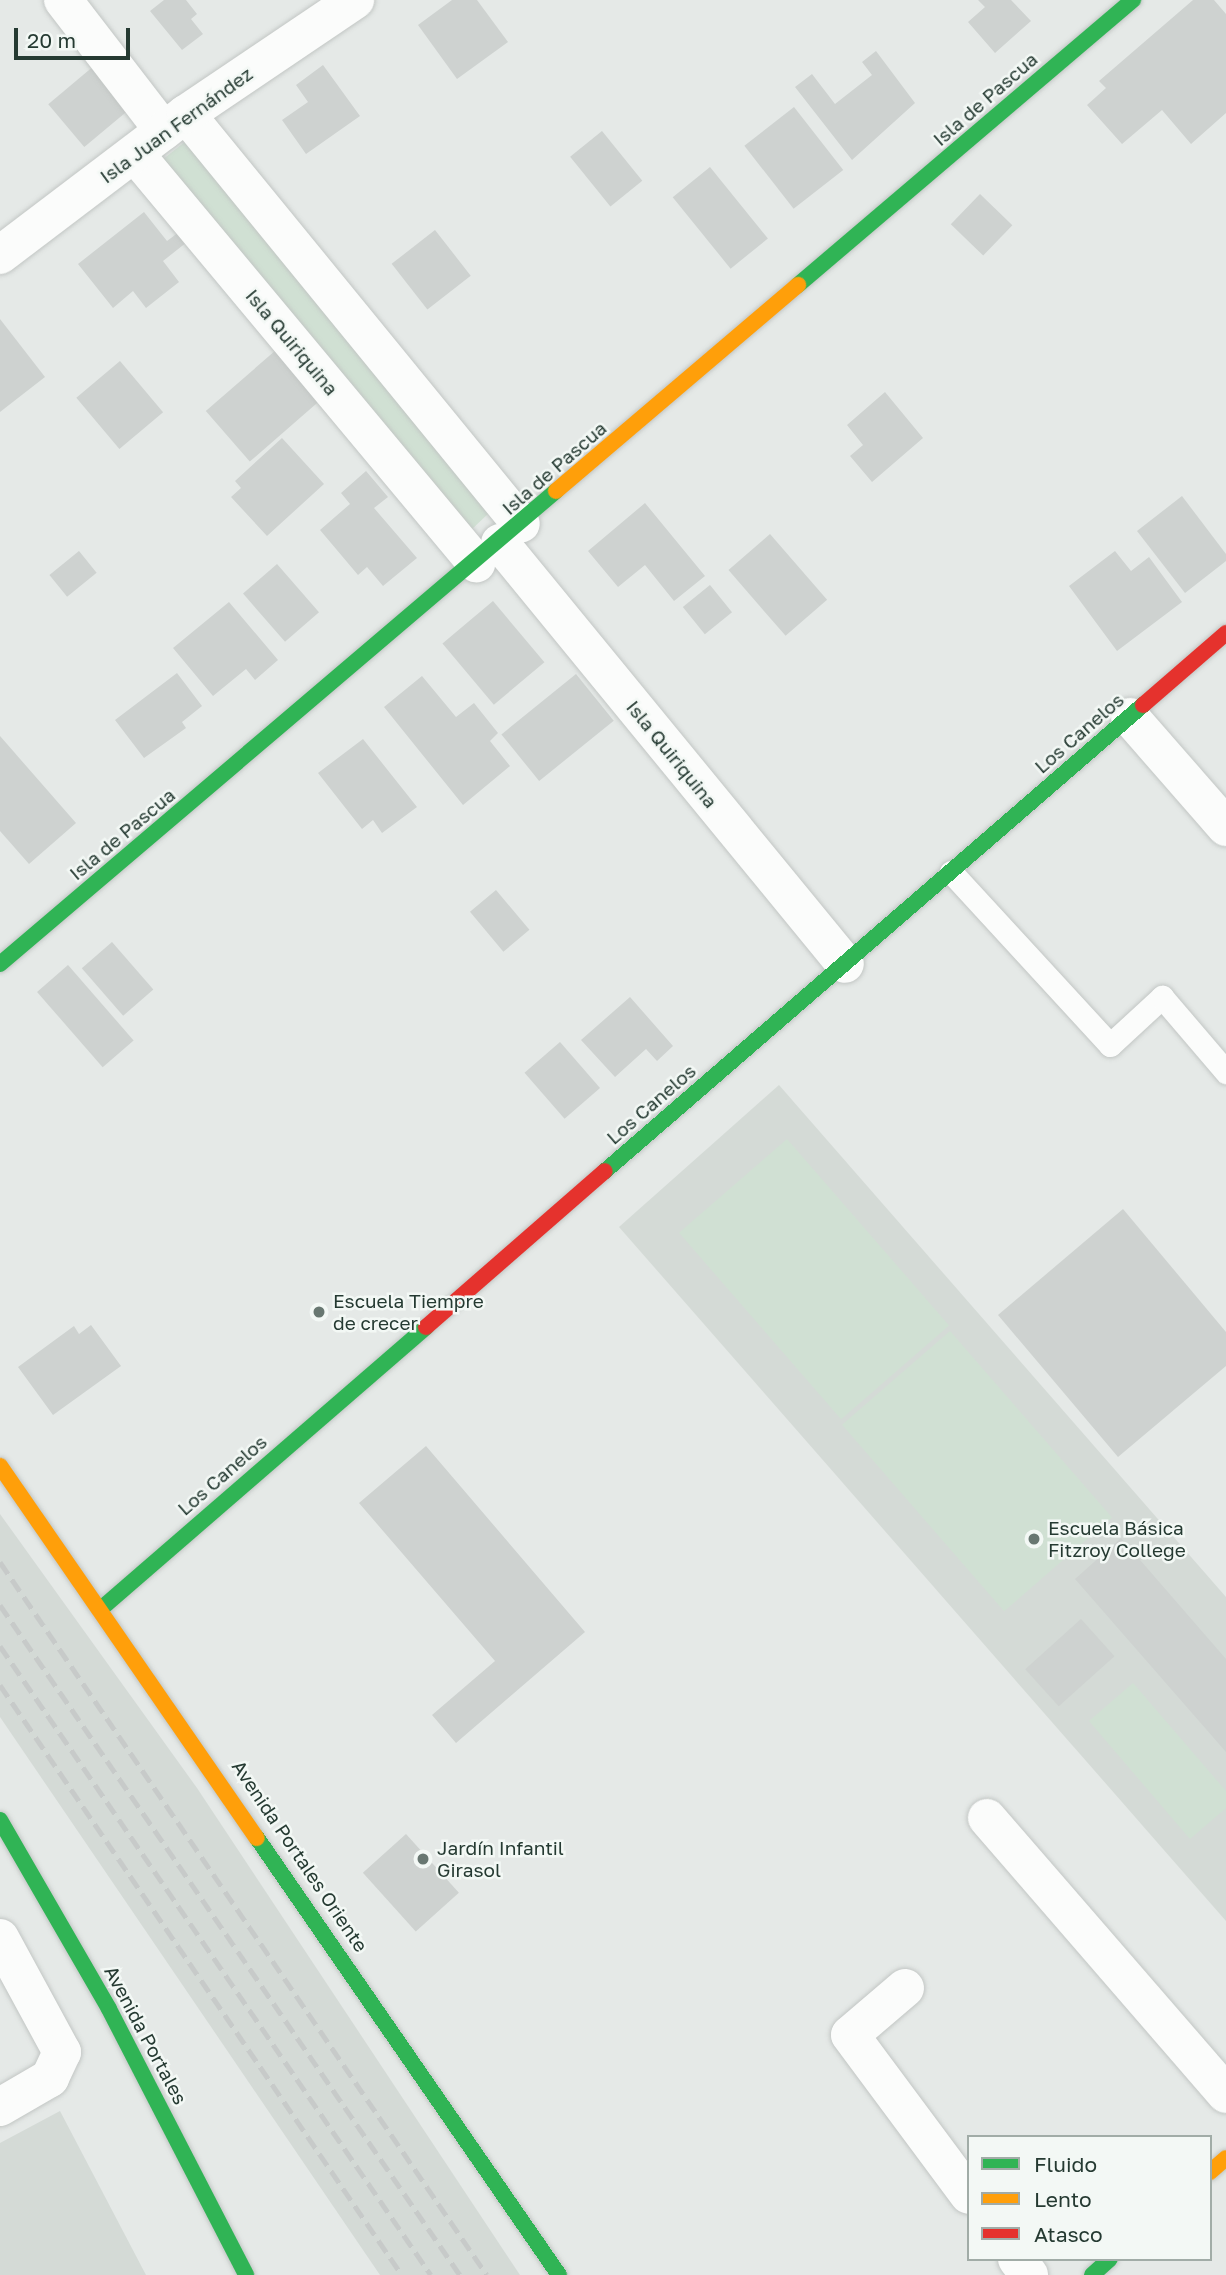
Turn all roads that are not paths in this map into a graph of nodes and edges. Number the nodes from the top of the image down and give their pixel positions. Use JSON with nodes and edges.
{"nodes":[{"id":1,"x":63,"y":0,"type":"edge"},
{"id":2,"x":355,"y":0,"type":"edge"},
{"id":3,"x":1133,"y":0,"type":"edge"},
{"id":4,"x":161,"y":133,"type":"junction"},
{"id":5,"x":0,"y":255,"type":"edge"},
{"id":6,"x":499,"y":543,"type":"junction"},
{"id":7,"x":1226,"y":633,"type":"edge"},
{"id":8,"x":1129,"y":717,"type":"junction"},
{"id":9,"x":1226,"y":827,"type":"edge"},
{"id":10,"x":951,"y":872,"type":"junction"},
{"id":11,"x":0,"y":964,"type":"edge"},
{"id":12,"x":845,"y":964,"type":"junction"},
{"id":13,"x":1226,"y":1072,"type":"edge"},
{"id":14,"x":0,"y":1466,"type":"edge"},
{"id":15,"x":103,"y":1606,"type":"junction"},
{"id":16,"x":987,"y":1818,"type":"dead end"},
{"id":17,"x":0,"y":1820,"type":"edge"},
{"id":18,"x":0,"y":1938,"type":"edge"},
{"id":19,"x":905,"y":1988,"type":"dead end"},
{"id":20,"x":1226,"y":2094,"type":"edge"},
{"id":21,"x":0,"y":2107,"type":"edge"},
{"id":22,"x":1226,"y":2158,"type":"edge"},
{"id":23,"x":1212,"y":2170,"type":"edge"},
{"id":24,"x":967,"y":2191,"type":"edge"},
{"id":25,"x":1108,"y":2261,"type":"edge"},
{"id":26,"x":246,"y":2275,"type":"edge"},
{"id":27,"x":559,"y":2275,"type":"edge"},
{"id":28,"x":1092,"y":2275,"type":"edge"}],
"edges":[{"from":1,"to":4,"type":"street","name":"Isla Quiriquina"},
{"from":2,"to":4,"type":"street","name":"Isla Juan Fernández"},
{"from":3,"to":6,"type":"street","name":"Isla de Pascua"},
{"from":4,"to":5,"type":"street","name":"Isla Juan Fernández"},
{"from":4,"to":6,"type":"street","name":"Isla Quiriquina"},
{"from":4,"to":6,"type":"street","name":"Isla Quiriquina"},
{"from":6,"to":11,"type":"street","name":"Isla de Pascua"},
{"from":6,"to":12,"type":"street","name":"Isla Quiriquina"},
{"from":7,"to":8,"type":"street","name":"Los Canelos"},
{"from":8,"to":9,"type":"street"},
{"from":8,"to":10,"type":"street","name":"Los Canelos"},
{"from":10,"to":12,"type":"street","name":"Los Canelos"},
{"from":10,"to":13,"type":"lane"},
{"from":12,"to":15,"type":"street","name":"Los Canelos"},
{"from":14,"to":15,"type":"street","name":"Avenida Portales Oriente"},
{"from":15,"to":27,"type":"street","name":"Avenida Portales Oriente"},
{"from":16,"to":20,"type":"street"},
{"from":17,"to":26,"type":"street","name":"Avenida Portales"},
{"from":18,"to":21,"type":"street"},
{"from":19,"to":24,"type":"street"},
{"from":22,"to":23,"type":"street"},
{"from":25,"to":28,"type":"street"}]}
